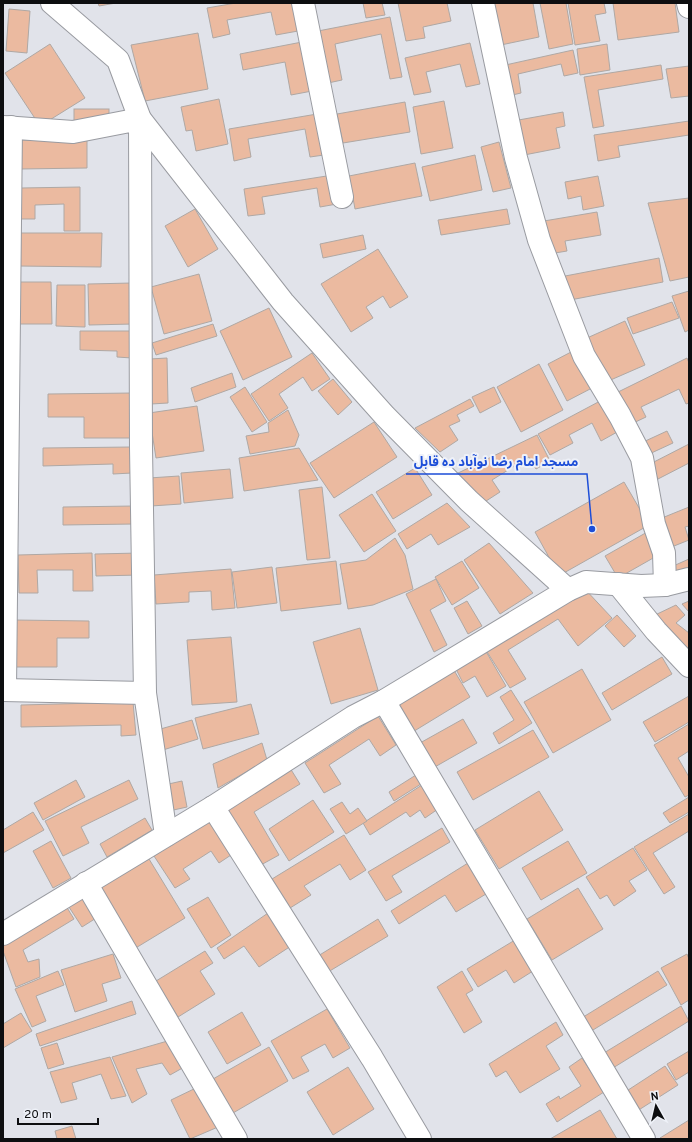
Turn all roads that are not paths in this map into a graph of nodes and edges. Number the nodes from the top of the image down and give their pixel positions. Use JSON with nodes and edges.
{"nodes":[{"id":1,"x":52,"y":3,"type":"edge"},
{"id":2,"x":303,"y":3,"type":"edge"},
{"id":3,"x":483,"y":3,"type":"edge"},
{"id":4,"x":688,"y":3,"type":"edge"},
{"id":5,"x":689,"y":8,"type":"edge"},
{"id":6,"x":140,"y":119,"type":"junction"},
{"id":7,"x":7,"y":127,"type":"edge"},
{"id":8,"x":342,"y":196,"type":"dead end"},
{"id":9,"x":689,"y":578,"type":"edge"},
{"id":10,"x":618,"y":584,"type":"junction"},
{"id":11,"x":665,"y":585,"type":"junction"},
{"id":12,"x":568,"y":590,"type":"junction"},
{"id":13,"x":689,"y":666,"type":"edge"},
{"id":14,"x":4,"y":690,"type":"edge"},
{"id":15,"x":145,"y":693,"type":"junction"},
{"id":16,"x":384,"y":701,"type":"junction"},
{"id":17,"x":213,"y":807,"type":"junction"},
{"id":18,"x":166,"y":835,"type":"junction"},
{"id":19,"x":86,"y":883,"type":"junction"},
{"id":20,"x":3,"y":934,"type":"edge"},
{"id":21,"x":236,"y":1139,"type":"edge"},
{"id":22,"x":420,"y":1139,"type":"edge"},
{"id":23,"x":644,"y":1139,"type":"edge"}],
"edges":[{"from":1,"to":6,"type":"street"},
{"from":2,"to":8,"type":"street"},
{"from":3,"to":11,"type":"street"},
{"from":4,"to":5,"type":"street"},
{"from":6,"to":7,"type":"street"},
{"from":6,"to":12,"type":"street"},
{"from":6,"to":15,"type":"street"},
{"from":7,"to":14,"type":"street"},
{"from":9,"to":11,"type":"street"},
{"from":10,"to":11,"type":"street"},
{"from":10,"to":12,"type":"street"},
{"from":10,"to":13,"type":"street"},
{"from":12,"to":16,"type":"street"},
{"from":14,"to":15,"type":"street"},
{"from":15,"to":18,"type":"street"},
{"from":16,"to":17,"type":"street"},
{"from":16,"to":23,"type":"street"},
{"from":17,"to":18,"type":"street"},
{"from":17,"to":22,"type":"street"},
{"from":18,"to":19,"type":"street"},
{"from":19,"to":20,"type":"street"},
{"from":19,"to":21,"type":"street"}]}
